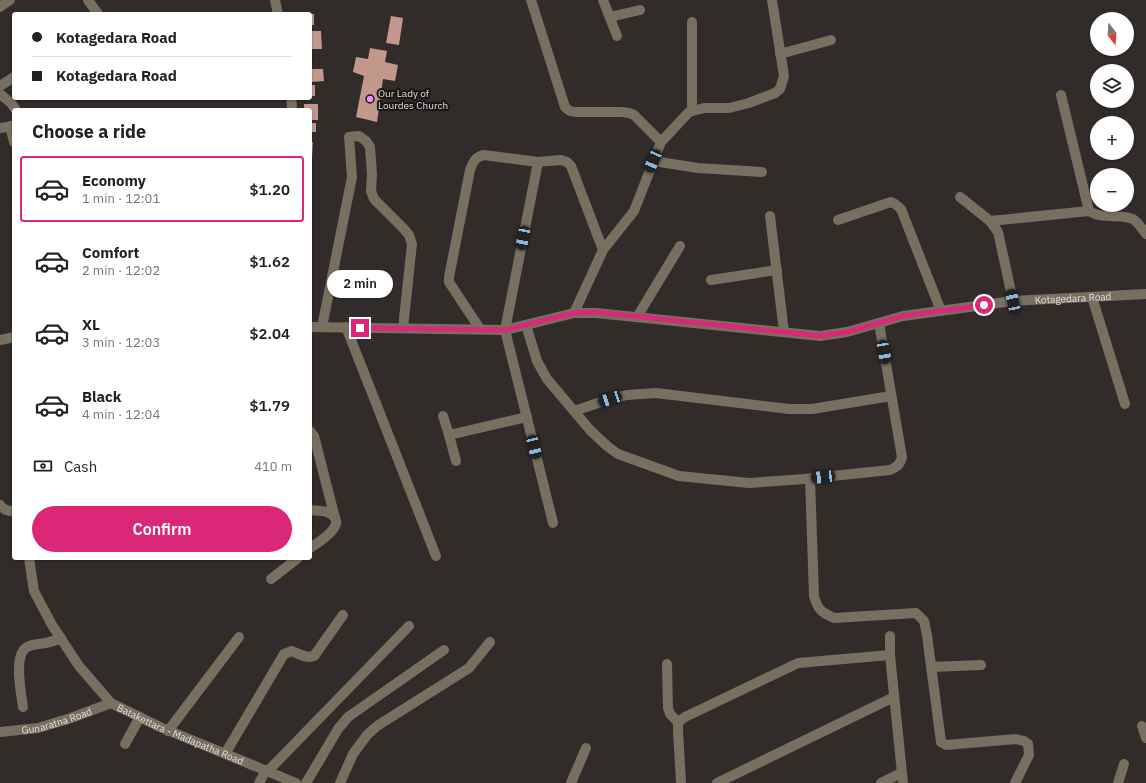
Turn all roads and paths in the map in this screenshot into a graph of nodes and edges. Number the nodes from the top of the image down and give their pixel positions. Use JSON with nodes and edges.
{"nodes":[{"id":1,"x":10,"y":0,"type":"edge"},
{"id":2,"x":88,"y":0,"type":"edge"},
{"id":3,"x":275,"y":0,"type":"edge"},
{"id":4,"x":531,"y":0,"type":"edge"},
{"id":5,"x":603,"y":0,"type":"edge"},
{"id":6,"x":772,"y":0,"type":"edge"},
{"id":7,"x":0,"y":7,"type":"edge"},
{"id":8,"x":640,"y":10,"type":"dead end"},
{"id":9,"x":97,"y":12,"type":"edge"},
{"id":10,"x":278,"y":12,"type":"edge"},
{"id":11,"x":610,"y":17,"type":"junction"},
{"id":12,"x":692,"y":22,"type":"dead end"},
{"id":13,"x":617,"y":36,"type":"dead end"},
{"id":14,"x":831,"y":40,"type":"dead end"},
{"id":15,"x":780,"y":54,"type":"junction"},
{"id":16,"x":12,"y":78,"type":"edge"},
{"id":17,"x":0,"y":86,"type":"edge"},
{"id":18,"x":0,"y":94,"type":"edge"},
{"id":19,"x":1061,"y":95,"type":"dead end"},
{"id":20,"x":15,"y":108,"type":"edge"},
{"id":21,"x":692,"y":111,"type":"junction"},
{"id":22,"x":5,"y":127,"type":"edge"},
{"id":23,"x":12,"y":139,"type":"edge"},
{"id":24,"x":661,"y":142,"type":"junction"},
{"id":25,"x":653,"y":161,"type":"junction"},
{"id":26,"x":538,"y":162,"type":"junction"},
{"id":27,"x":762,"y":172,"type":"dead end"},
{"id":28,"x":960,"y":197,"type":"dead end"},
{"id":29,"x":1089,"y":211,"type":"junction"},
{"id":30,"x":770,"y":216,"type":"dead end"},
{"id":31,"x":838,"y":220,"type":"dead end"},
{"id":32,"x":990,"y":221,"type":"junction"},
{"id":33,"x":1146,"y":234,"type":"edge"},
{"id":34,"x":680,"y":246,"type":"dead end"},
{"id":35,"x":603,"y":250,"type":"junction"},
{"id":36,"x":777,"y":270,"type":"junction"},
{"id":37,"x":710,"y":280,"type":"dead end"},
{"id":38,"x":1146,"y":294,"type":"edge"},
{"id":39,"x":1092,"y":297,"type":"junction"},
{"id":40,"x":1013,"y":301,"type":"junction"},
{"id":41,"x":941,"y":311,"type":"junction"},
{"id":42,"x":574,"y":313,"type":"junction"},
{"id":43,"x":637,"y":317,"type":"junction"},
{"id":44,"x":879,"y":323,"type":"junction"},
{"id":45,"x":526,"y":325,"type":"junction"},
{"id":46,"x":312,"y":327,"type":"edge"},
{"id":47,"x":322,"y":327,"type":"junction"},
{"id":48,"x":346,"y":328,"type":"junction"},
{"id":49,"x":403,"y":328,"type":"junction"},
{"id":50,"x":480,"y":329,"type":"junction"},
{"id":51,"x":505,"y":330,"type":"junction"},
{"id":52,"x":784,"y":332,"type":"junction"},
{"id":53,"x":12,"y":337,"type":"edge"},
{"id":54,"x":0,"y":340,"type":"edge"},
{"id":55,"x":891,"y":396,"type":"junction"},
{"id":56,"x":1125,"y":404,"type":"dead end"},
{"id":57,"x":574,"y":411,"type":"junction"},
{"id":58,"x":443,"y":416,"type":"dead end"},
{"id":59,"x":526,"y":417,"type":"junction"},
{"id":60,"x":312,"y":434,"type":"edge"},
{"id":61,"x":449,"y":435,"type":"junction"},
{"id":62,"x":456,"y":462,"type":"dead end"},
{"id":63,"x":810,"y":479,"type":"junction"},
{"id":64,"x":0,"y":505,"type":"edge"},
{"id":65,"x":312,"y":510,"type":"edge"},
{"id":66,"x":12,"y":511,"type":"edge"},
{"id":67,"x":335,"y":518,"type":"junction"},
{"id":68,"x":552,"y":524,"type":"dead end"},
{"id":69,"x":312,"y":546,"type":"edge"},
{"id":70,"x":436,"y":556,"type":"dead end"},
{"id":71,"x":29,"y":560,"type":"edge"},
{"id":72,"x":295,"y":560,"type":"edge"},
{"id":73,"x":271,"y":579,"type":"dead end"},
{"id":74,"x":343,"y":615,"type":"dead end"},
{"id":75,"x":409,"y":626,"type":"dead end"},
{"id":76,"x":890,"y":636,"type":"dead end"},
{"id":77,"x":239,"y":637,"type":"dead end"},
{"id":78,"x":61,"y":638,"type":"junction"},
{"id":79,"x":490,"y":642,"type":"dead end"},
{"id":80,"x":444,"y":650,"type":"dead end"},
{"id":81,"x":890,"y":655,"type":"junction"},
{"id":82,"x":667,"y":664,"type":"dead end"},
{"id":83,"x":981,"y":665,"type":"dead end"},
{"id":84,"x":931,"y":667,"type":"junction"},
{"id":85,"x":894,"y":697,"type":"junction"},
{"id":86,"x":111,"y":703,"type":"junction"},
{"id":87,"x":23,"y":707,"type":"dead end"},
{"id":88,"x":140,"y":717,"type":"junction"},
{"id":89,"x":678,"y":722,"type":"junction"},
{"id":90,"x":1142,"y":726,"type":"dead end"},
{"id":91,"x":168,"y":731,"type":"junction"},
{"id":92,"x":0,"y":732,"type":"edge"},
{"id":93,"x":1146,"y":738,"type":"edge"},
{"id":94,"x":125,"y":744,"type":"dead end"},
{"id":95,"x":586,"y":748,"type":"dead end"},
{"id":96,"x":225,"y":754,"type":"junction"},
{"id":97,"x":1124,"y":764,"type":"dead end"},
{"id":98,"x":267,"y":771,"type":"junction"},
{"id":99,"x":902,"y":778,"type":"edge"},
{"id":100,"x":259,"y":783,"type":"edge"},
{"id":101,"x":296,"y":783,"type":"edge"},
{"id":102,"x":306,"y":783,"type":"edge"},
{"id":103,"x":340,"y":783,"type":"edge"},
{"id":104,"x":570,"y":783,"type":"edge"},
{"id":105,"x":681,"y":783,"type":"edge"},
{"id":106,"x":717,"y":783,"type":"edge"},
{"id":107,"x":881,"y":783,"type":"edge"},
{"id":108,"x":1015,"y":783,"type":"edge"},
{"id":109,"x":1118,"y":783,"type":"edge"}],
"edges":[{"from":1,"to":7,"type":"street"},
{"from":2,"to":9,"type":"street"},
{"from":3,"to":10,"type":"street"},
{"from":4,"to":24,"type":"street"},
{"from":5,"to":11,"type":"street"},
{"from":6,"to":15,"type":"street"},
{"from":8,"to":11,"type":"street"},
{"from":11,"to":13,"type":"street"},
{"from":12,"to":21,"type":"street"},
{"from":14,"to":15,"type":"street"},
{"from":15,"to":21,"type":"street"},
{"from":16,"to":17,"type":"street"},
{"from":18,"to":20,"type":"street"},
{"from":19,"to":29,"type":"street"},
{"from":21,"to":24,"type":"street"},
{"from":22,"to":23,"type":"street"},
{"from":24,"to":25,"type":"street"},
{"from":25,"to":27,"type":"street"},
{"from":25,"to":35,"type":"street"},
{"from":26,"to":35,"type":"street"},
{"from":26,"to":50,"type":"street"},
{"from":26,"to":51,"type":"street"},
{"from":28,"to":32,"type":"street"},
{"from":29,"to":32,"type":"street"},
{"from":29,"to":33,"type":"street"},
{"from":30,"to":36,"type":"street"},
{"from":31,"to":41,"type":"street"},
{"from":32,"to":40,"type":"street"},
{"from":34,"to":43,"type":"street"},
{"from":35,"to":42,"type":"street"},
{"from":36,"to":37,"type":"street"},
{"from":36,"to":52,"type":"street"},
{"from":38,"to":39,"type":"street","name":"Kotagedara Road"},
{"from":39,"to":40,"type":"street","name":"Kotagedara Road"},
{"from":39,"to":56,"type":"street"},
{"from":40,"to":41,"type":"street","name":"Kotagedara Road"},
{"from":41,"to":44,"type":"street","name":"Kotagedara Road"},
{"from":42,"to":43,"type":"street","name":"Kotagedara Road"},
{"from":42,"to":45,"type":"street","name":"Kotagedara Road"},
{"from":43,"to":52,"type":"street","name":"Kotagedara Road"},
{"from":44,"to":52,"type":"street","name":"Kotagedara Road"},
{"from":44,"to":55,"type":"street"},
{"from":45,"to":51,"type":"street","name":"Kotagedara Road"},
{"from":45,"to":57,"type":"street"},
{"from":46,"to":47,"type":"street","name":"Kotagedara Road"},
{"from":47,"to":48,"type":"street","name":"Kotagedara Road"},
{"from":47,"to":49,"type":"street"},
{"from":48,"to":49,"type":"street","name":"Kotagedara Road"},
{"from":48,"to":70,"type":"street"},
{"from":49,"to":50,"type":"street","name":"Kotagedara Road"},
{"from":50,"to":51,"type":"street","name":"Kotagedara Road"},
{"from":51,"to":59,"type":"street"},
{"from":53,"to":54,"type":"street"},
{"from":55,"to":57,"type":"street"},
{"from":55,"to":63,"type":"street"},
{"from":57,"to":63,"type":"street"},
{"from":58,"to":61,"type":"street"},
{"from":59,"to":61,"type":"street"},
{"from":59,"to":68,"type":"street"},
{"from":60,"to":67,"type":"street"},
{"from":61,"to":62,"type":"street"},
{"from":63,"to":84,"type":"street"},
{"from":64,"to":66,"type":"street"},
{"from":65,"to":67,"type":"street"},
{"from":67,"to":69,"type":"street"},
{"from":71,"to":78,"type":"street","name":"Batakettara - Madapatha Road"},
{"from":72,"to":73,"type":"street"},
{"from":74,"to":96,"type":"street"},
{"from":75,"to":98,"type":"street"},
{"from":76,"to":81,"type":"street"},
{"from":77,"to":91,"type":"street"},
{"from":78,"to":86,"type":"street","name":"Batakettara - Madapatha Road"},
{"from":78,"to":87,"type":"street"},
{"from":79,"to":103,"type":"street"},
{"from":80,"to":102,"type":"street"},
{"from":81,"to":85,"type":"street"},
{"from":81,"to":89,"type":"street"},
{"from":82,"to":89,"type":"street"},
{"from":83,"to":84,"type":"street"},
{"from":84,"to":108,"type":"street"},
{"from":85,"to":99,"type":"street"},
{"from":85,"to":106,"type":"street"},
{"from":86,"to":88,"type":"street","name":"Batakettara - Madapatha Road"},
{"from":86,"to":92,"type":"street","name":"Gunaratna Road"},
{"from":88,"to":91,"type":"street","name":"Batakettara - Madapatha Road"},
{"from":88,"to":94,"type":"street"},
{"from":89,"to":105,"type":"street"},
{"from":90,"to":93,"type":"street"},
{"from":91,"to":96,"type":"street","name":"Batakettara - Madapatha Road"},
{"from":95,"to":104,"type":"street"},
{"from":96,"to":98,"type":"street","name":"Batakettara - Madapatha Road"},
{"from":97,"to":109,"type":"street"},
{"from":98,"to":100,"type":"street"},
{"from":98,"to":101,"type":"street","name":"Batakettara - Madapatha Road"},
{"from":99,"to":107,"type":"street"}]}
